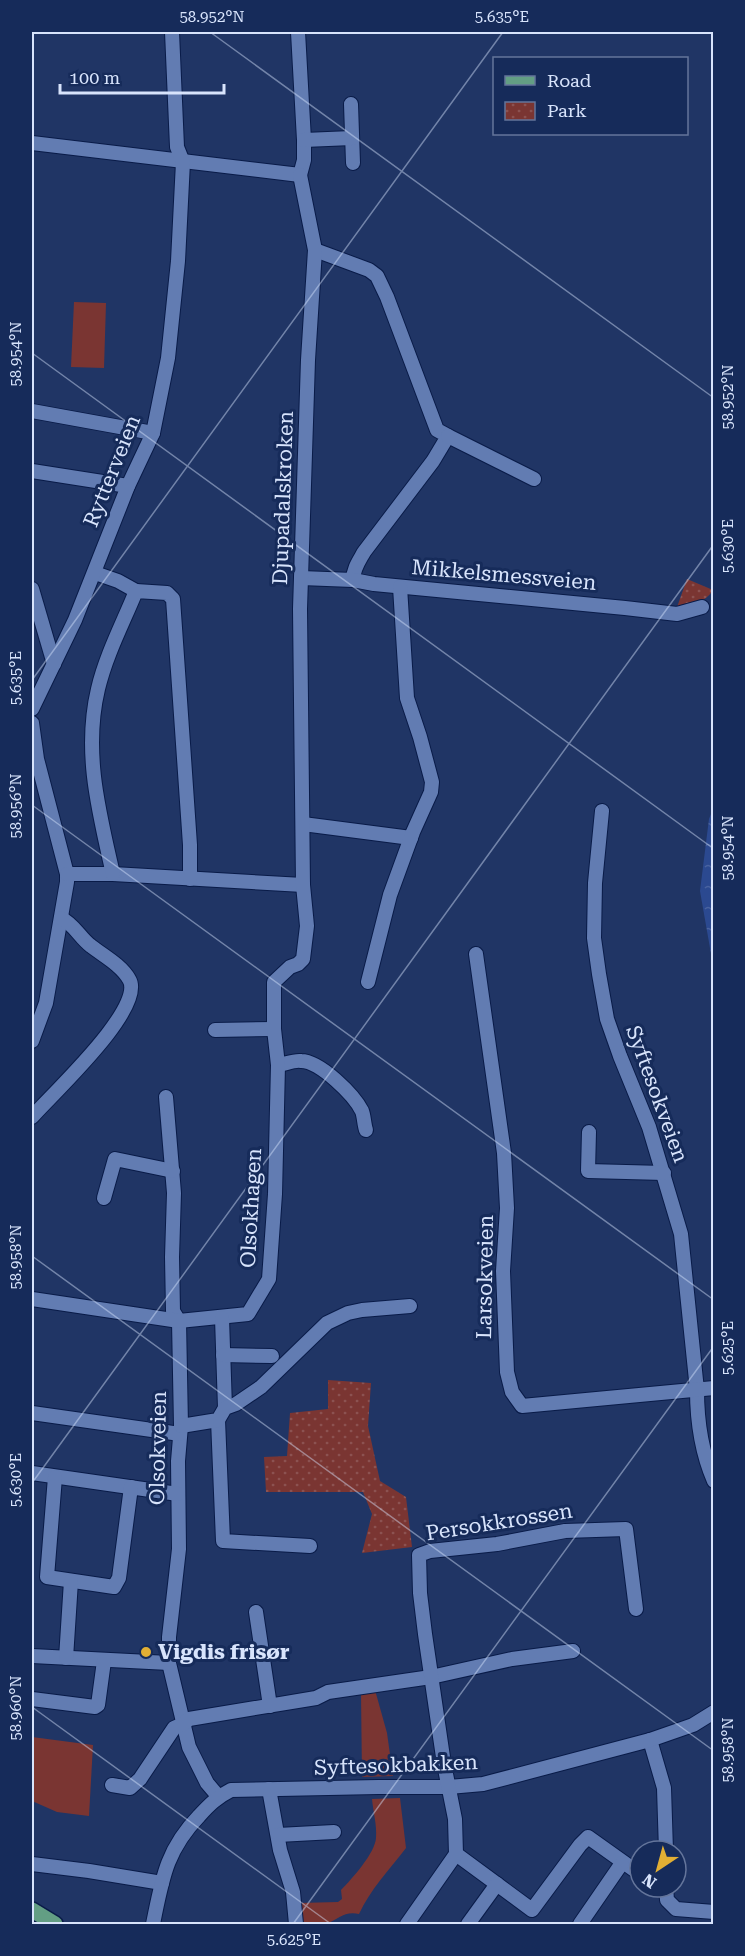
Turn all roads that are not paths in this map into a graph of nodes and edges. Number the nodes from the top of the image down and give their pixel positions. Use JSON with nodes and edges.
{"nodes":[{"id":1,"x":172,"y":32,"type":"edge"},
{"id":2,"x":298,"y":32,"type":"edge"},
{"id":3,"x":351,"y":104,"type":"dead end"},
{"id":4,"x":352,"y":138,"type":"junction"},
{"id":5,"x":304,"y":140,"type":"junction"},
{"id":6,"x":32,"y":143,"type":"edge"},
{"id":7,"x":183,"y":162,"type":"junction"},
{"id":8,"x":353,"y":163,"type":"dead end"},
{"id":9,"x":300,"y":175,"type":"junction"},
{"id":10,"x":315,"y":250,"type":"junction"},
{"id":11,"x":32,"y":411,"type":"edge"},
{"id":12,"x":153,"y":432,"type":"junction"},
{"id":13,"x":448,"y":436,"type":"junction"},
{"id":14,"x":32,"y":471,"type":"edge"},
{"id":15,"x":534,"y":478,"type":"dead end"},
{"id":16,"x":128,"y":486,"type":"junction"},
{"id":17,"x":95,"y":573,"type":"junction"},
{"id":18,"x":301,"y":578,"type":"junction"},
{"id":19,"x":353,"y":580,"type":"junction"},
{"id":20,"x":400,"y":586,"type":"junction"},
{"id":21,"x":32,"y":589,"type":"edge"},
{"id":22,"x":136,"y":591,"type":"junction"},
{"id":23,"x":702,"y":607,"type":"dead end"},
{"id":24,"x":54,"y":664,"type":"junction"},
{"id":25,"x":32,"y":709,"type":"edge"},
{"id":26,"x":32,"y":723,"type":"edge"},
{"id":27,"x":602,"y":811,"type":"dead end"},
{"id":28,"x":303,"y":824,"type":"junction"},
{"id":29,"x":411,"y":838,"type":"junction"},
{"id":30,"x":67,"y":874,"type":"junction"},
{"id":31,"x":113,"y":874,"type":"junction"},
{"id":32,"x":190,"y":879,"type":"junction"},
{"id":33,"x":303,"y":885,"type":"junction"},
{"id":34,"x":62,"y":918,"type":"junction"},
{"id":35,"x":476,"y":954,"type":"dead end"},
{"id":36,"x":368,"y":982,"type":"dead end"},
{"id":37,"x":273,"y":996,"type":"joint"},
{"id":38,"x":274,"y":1029,"type":"junction"},
{"id":39,"x":215,"y":1030,"type":"dead end"},
{"id":40,"x":32,"y":1041,"type":"edge"},
{"id":41,"x":278,"y":1065,"type":"junction"},
{"id":42,"x":166,"y":1097,"type":"dead end"},
{"id":43,"x":32,"y":1117,"type":"edge"},
{"id":44,"x":366,"y":1130,"type":"dead end"},
{"id":45,"x":589,"y":1132,"type":"dead end"},
{"id":46,"x":172,"y":1171,"type":"junction"},
{"id":47,"x":664,"y":1173,"type":"junction"},
{"id":48,"x":103,"y":1198,"type":"dead end"},
{"id":49,"x":32,"y":1299,"type":"edge"},
{"id":50,"x":410,"y":1306,"type":"dead end"},
{"id":51,"x":222,"y":1318,"type":"junction"},
{"id":52,"x":179,"y":1321,"type":"junction"},
{"id":53,"x":223,"y":1355,"type":"junction"},
{"id":54,"x":272,"y":1356,"type":"dead end"},
{"id":55,"x":714,"y":1388,"type":"edge"},
{"id":56,"x":697,"y":1390,"type":"junction"},
{"id":57,"x":32,"y":1413,"type":"edge"},
{"id":58,"x":222,"y":1414,"type":"junction"},
{"id":59,"x":180,"y":1430,"type":"junction"},
{"id":60,"x":32,"y":1473,"type":"edge"},
{"id":61,"x":55,"y":1477,"type":"junction"},
{"id":62,"x":714,"y":1481,"type":"edge"},
{"id":63,"x":131,"y":1487,"type":"junction"},
{"id":64,"x":178,"y":1494,"type":"junction"},
{"id":65,"x":310,"y":1546,"type":"dead end"},
{"id":66,"x":71,"y":1581,"type":"junction"},
{"id":67,"x":636,"y":1609,"type":"dead end"},
{"id":68,"x":256,"y":1612,"type":"dead end"},
{"id":69,"x":573,"y":1651,"type":"dead end"},
{"id":70,"x":32,"y":1656,"type":"edge"},
{"id":71,"x":66,"y":1658,"type":"junction"},
{"id":72,"x":104,"y":1661,"type":"junction"},
{"id":73,"x":169,"y":1663,"type":"junction"},
{"id":74,"x":431,"y":1677,"type":"junction"},
{"id":75,"x":32,"y":1699,"type":"edge"},
{"id":76,"x":270,"y":1706,"type":"junction"},
{"id":77,"x":714,"y":1712,"type":"edge"},
{"id":78,"x":183,"y":1725,"type":"junction"},
{"id":79,"x":650,"y":1740,"type":"junction"},
{"id":80,"x":111,"y":1785,"type":"dead end"},
{"id":81,"x":449,"y":1787,"type":"junction"},
{"id":82,"x":269,"y":1789,"type":"junction"},
{"id":83,"x":218,"y":1796,"type":"junction"},
{"id":84,"x":334,"y":1832,"type":"dead end"},
{"id":85,"x":278,"y":1835,"type":"junction"},
{"id":86,"x":666,"y":1839,"type":"edge"},
{"id":87,"x":456,"y":1854,"type":"junction"},
{"id":88,"x":622,"y":1863,"type":"junction"},
{"id":89,"x":32,"y":1864,"type":"edge"},
{"id":90,"x":628,"y":1867,"type":"edge"},
{"id":91,"x":162,"y":1883,"type":"junction"},
{"id":92,"x":497,"y":1884,"type":"junction"},
{"id":93,"x":667,"y":1899,"type":"edge"},
{"id":94,"x":32,"y":1910,"type":"edge"},
{"id":95,"x":714,"y":1912,"type":"edge"},
{"id":96,"x":32,"y":1919,"type":"edge"},
{"id":97,"x":40,"y":1924,"type":"edge"},
{"id":98,"x":55,"y":1924,"type":"edge"},
{"id":99,"x":153,"y":1924,"type":"edge"},
{"id":100,"x":296,"y":1924,"type":"edge"},
{"id":101,"x":407,"y":1924,"type":"edge"},
{"id":102,"x":468,"y":1924,"type":"edge"},
{"id":103,"x":580,"y":1924,"type":"edge"}],
"edges":[{"from":1,"to":7,"type":"street","name":"Rytterveien"},
{"from":2,"to":5,"type":"street","name":"Djupadalskroken"},
{"from":3,"to":4,"type":"street"},
{"from":4,"to":5,"type":"street"},
{"from":4,"to":8,"type":"street"},
{"from":5,"to":9,"type":"street","name":"Djupadalskroken"},
{"from":6,"to":7,"type":"street"},
{"from":7,"to":9,"type":"street"},
{"from":7,"to":12,"type":"street","name":"Rytterveien"},
{"from":9,"to":10,"type":"street","name":"Djupadalskroken"},
{"from":10,"to":13,"type":"street"},
{"from":10,"to":18,"type":"street","name":"Djupadalskroken"},
{"from":11,"to":12,"type":"street"},
{"from":12,"to":16,"type":"street","name":"Rytterveien"},
{"from":13,"to":15,"type":"street"},
{"from":13,"to":19,"type":"street"},
{"from":14,"to":16,"type":"street"},
{"from":16,"to":17,"type":"street","name":"Rytterveien"},
{"from":17,"to":22,"type":"street"},
{"from":17,"to":24,"type":"street","name":"Rytterveien"},
{"from":18,"to":19,"type":"street","name":"Mikkelsmessveien"},
{"from":18,"to":28,"type":"street","name":"Djupadalskroken"},
{"from":19,"to":20,"type":"street","name":"Mikkelsmessveien"},
{"from":20,"to":23,"type":"street","name":"Mikkelsmessveien"},
{"from":20,"to":29,"type":"street"},
{"from":21,"to":24,"type":"street"},
{"from":22,"to":31,"type":"street"},
{"from":22,"to":32,"type":"street"},
{"from":24,"to":25,"type":"street","name":"Rytterveien"},
{"from":26,"to":30,"type":"street"},
{"from":27,"to":47,"type":"street","name":"Syftesokveien"},
{"from":28,"to":29,"type":"street"},
{"from":28,"to":33,"type":"street","name":"Djupadalskroken"},
{"from":29,"to":36,"type":"street"},
{"from":30,"to":31,"type":"street"},
{"from":30,"to":34,"type":"street"},
{"from":31,"to":32,"type":"street"},
{"from":32,"to":33,"type":"street"},
{"from":33,"to":37,"type":"street","name":"Djupadalskroken"},
{"from":34,"to":40,"type":"street"},
{"from":34,"to":43,"type":"street"},
{"from":35,"to":56,"type":"street","name":"Larsokveien"},
{"from":37,"to":38,"type":"street","name":"Olsokhagen"},
{"from":38,"to":39,"type":"street"},
{"from":38,"to":41,"type":"street","name":"Olsokhagen"},
{"from":41,"to":44,"type":"street"},
{"from":41,"to":51,"type":"street","name":"Olsokhagen"},
{"from":42,"to":46,"type":"street","name":"Olsokveien"},
{"from":45,"to":47,"type":"street"},
{"from":46,"to":48,"type":"street"},
{"from":46,"to":52,"type":"street","name":"Olsokveien"},
{"from":47,"to":56,"type":"street","name":"Syftesokveien"},
{"from":49,"to":52,"type":"street","name":"Olsokhagen"},
{"from":50,"to":58,"type":"street"},
{"from":51,"to":52,"type":"street","name":"Olsokhagen"},
{"from":51,"to":53,"type":"street"},
{"from":52,"to":59,"type":"street","name":"Olsokveien"},
{"from":53,"to":54,"type":"street"},
{"from":53,"to":58,"type":"street"},
{"from":55,"to":56,"type":"street","name":"Larsokveien"},
{"from":56,"to":62,"type":"street"},
{"from":57,"to":59,"type":"street"},
{"from":58,"to":59,"type":"street"},
{"from":58,"to":65,"type":"street"},
{"from":59,"to":64,"type":"street","name":"Olsokveien"},
{"from":60,"to":61,"type":"street"},
{"from":61,"to":63,"type":"street"},
{"from":61,"to":66,"type":"street"},
{"from":63,"to":64,"type":"street"},
{"from":63,"to":66,"type":"street"},
{"from":64,"to":73,"type":"street","name":"Olsokveien"},
{"from":66,"to":71,"type":"street"},
{"from":67,"to":74,"type":"street","name":"Persokkrossen"},
{"from":68,"to":76,"type":"street"},
{"from":69,"to":74,"type":"street"},
{"from":70,"to":71,"type":"street"},
{"from":71,"to":72,"type":"street"},
{"from":72,"to":73,"type":"street"},
{"from":72,"to":75,"type":"street"},
{"from":73,"to":78,"type":"street","name":"Olsokveien"},
{"from":74,"to":76,"type":"street"},
{"from":74,"to":81,"type":"street","name":"Persokkrossen"},
{"from":76,"to":78,"type":"street"},
{"from":77,"to":79,"type":"street","name":"Syftesokbakken"},
{"from":78,"to":80,"type":"street"},
{"from":78,"to":83,"type":"street","name":"Olsokveien"},
{"from":79,"to":81,"type":"street","name":"Syftesokbakken"},
{"from":79,"to":86,"type":"street"},
{"from":81,"to":82,"type":"street","name":"Syftesokbakken"},
{"from":81,"to":87,"type":"street","name":"Persokkrossen"},
{"from":82,"to":83,"type":"street","name":"Syftesokbakken"},
{"from":82,"to":85,"type":"street"},
{"from":83,"to":91,"type":"street"},
{"from":84,"to":85,"type":"street"},
{"from":85,"to":100,"type":"street"},
{"from":87,"to":92,"type":"street"},
{"from":87,"to":101,"type":"street"},
{"from":88,"to":90,"type":"street"},
{"from":88,"to":92,"type":"street"},
{"from":88,"to":103,"type":"street"},
{"from":89,"to":91,"type":"street"},
{"from":91,"to":99,"type":"street"},
{"from":92,"to":102,"type":"street"},
{"from":93,"to":95,"type":"street"},
{"from":94,"to":98,"type":"main road"},
{"from":96,"to":97,"type":"main road"}]}
